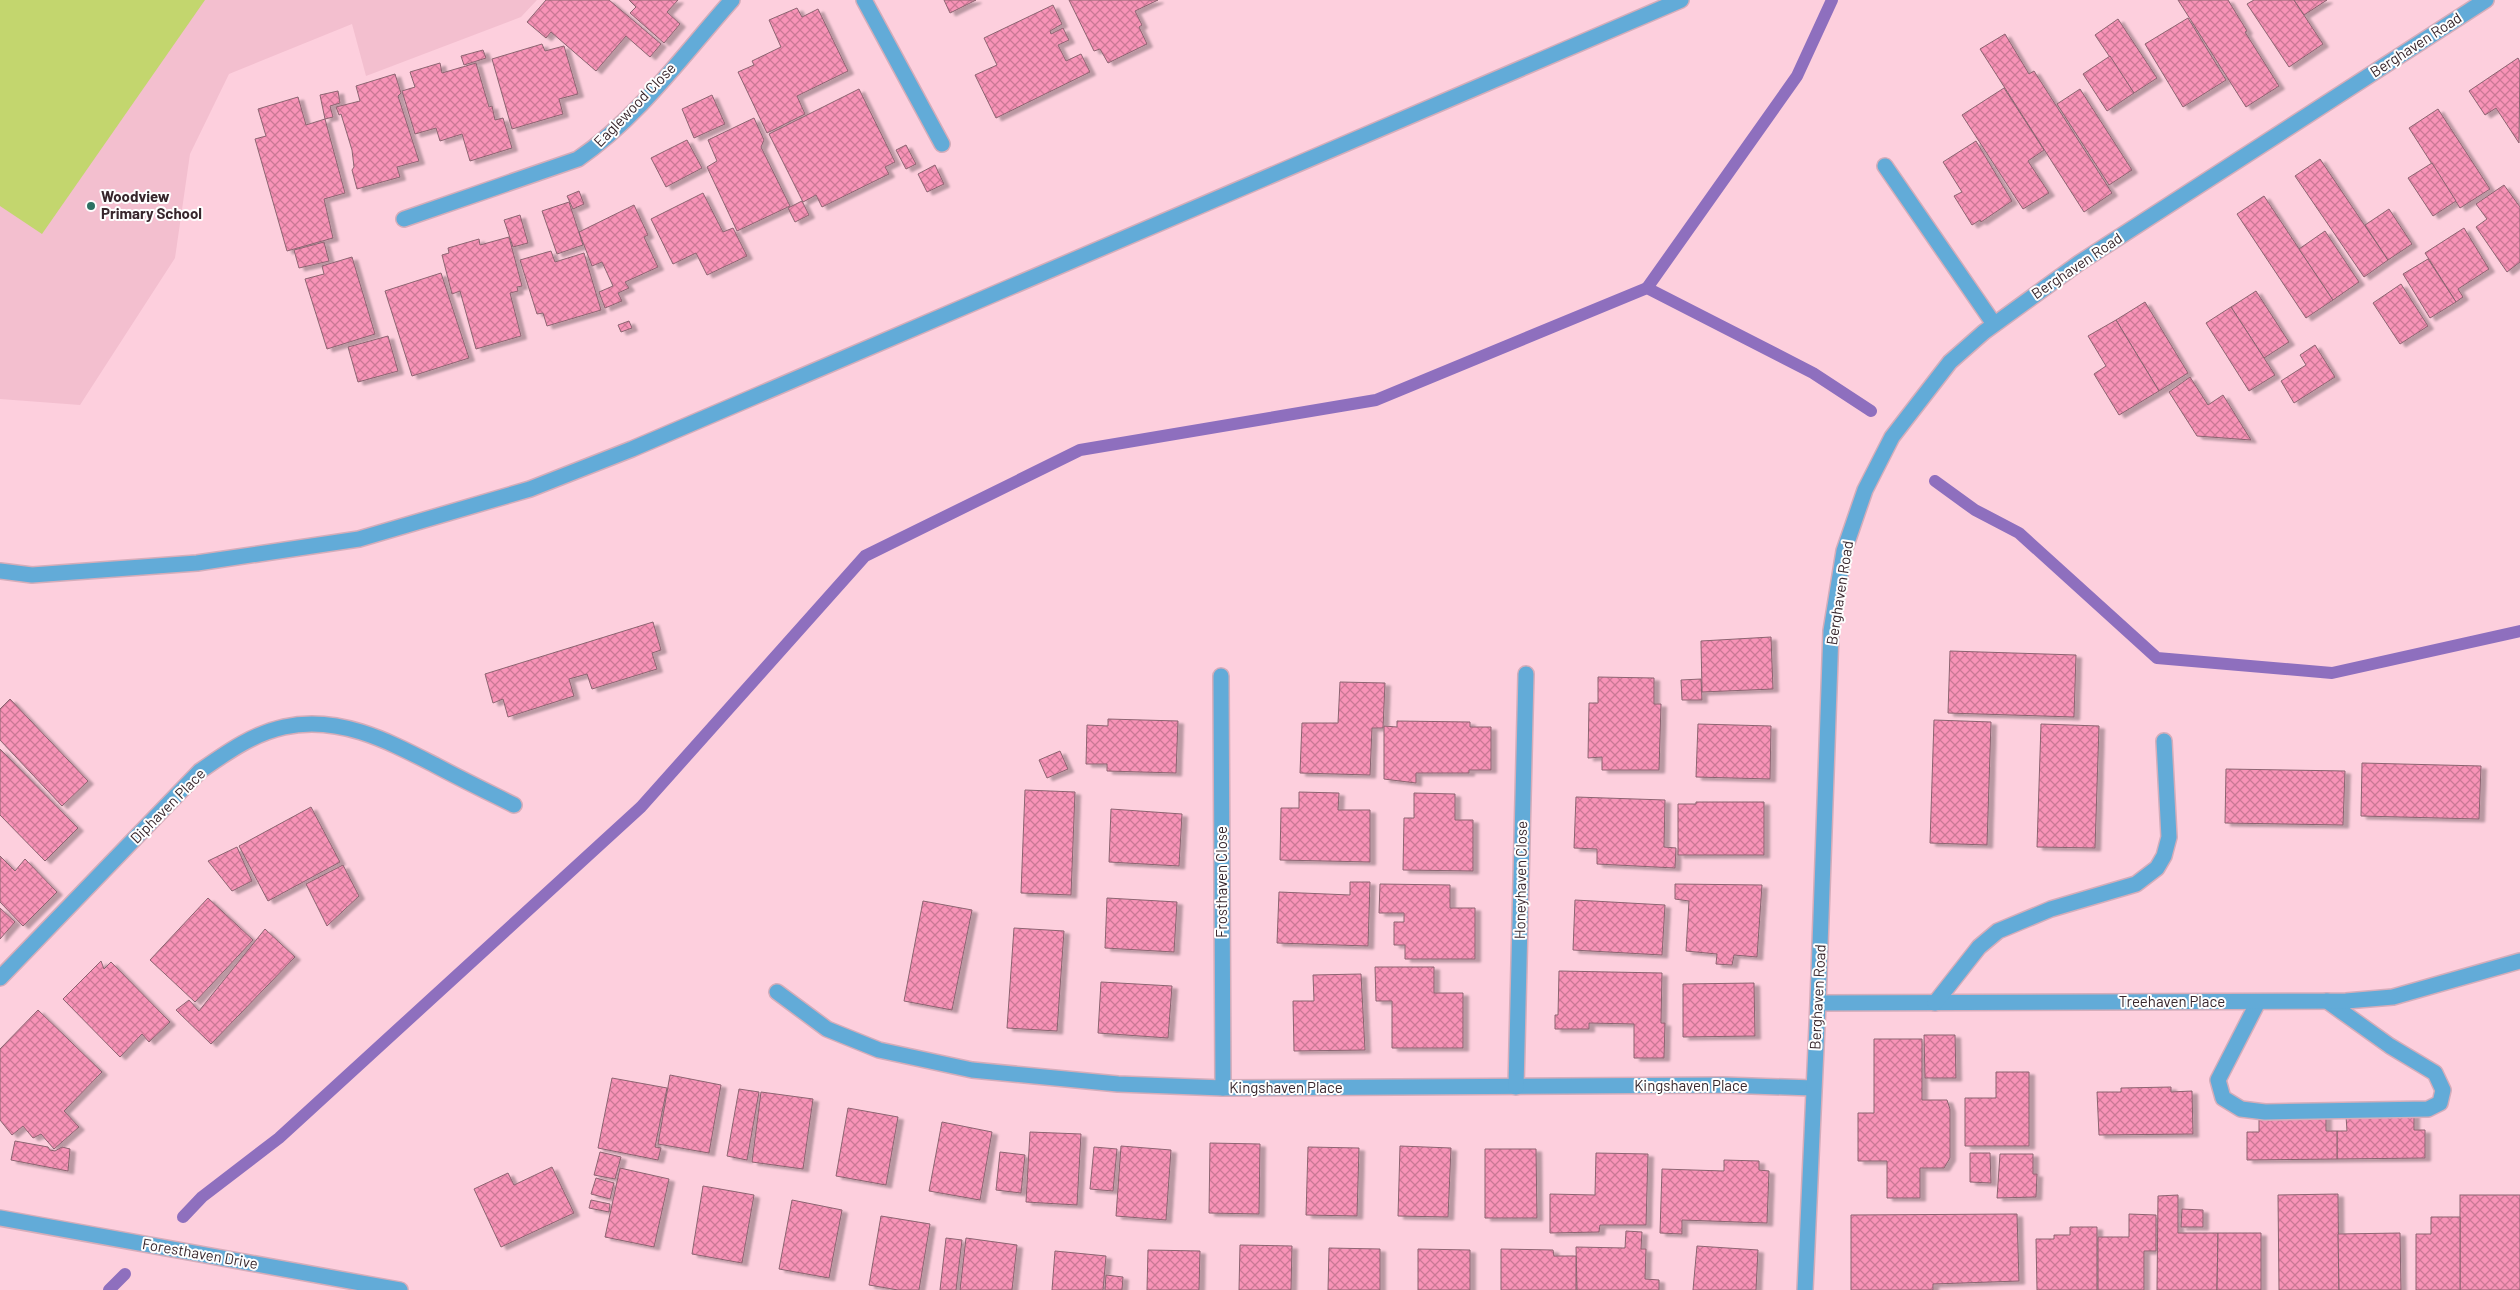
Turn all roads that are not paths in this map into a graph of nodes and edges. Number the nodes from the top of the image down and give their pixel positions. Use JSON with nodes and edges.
{"nodes":[{"id":1,"x":732,"y":0,"type":"edge"},
{"id":2,"x":864,"y":0,"type":"edge"},
{"id":3,"x":1681,"y":0,"type":"edge"},
{"id":4,"x":2486,"y":0,"type":"edge"},
{"id":5,"x":942,"y":144,"type":"dead end"},
{"id":6,"x":1884,"y":166,"type":"dead end"},
{"id":7,"x":404,"y":220,"type":"dead end"},
{"id":8,"x":1994,"y":324,"type":"junction"},
{"id":9,"x":0,"y":571,"type":"edge"},
{"id":10,"x":1526,"y":674,"type":"dead end"},
{"id":11,"x":1222,"y":676,"type":"dead end"},
{"id":12,"x":2164,"y":741,"type":"dead end"},
{"id":13,"x":514,"y":805,"type":"dead end"},
{"id":14,"x":2520,"y":961,"type":"edge"},
{"id":15,"x":0,"y":978,"type":"edge"},
{"id":16,"x":777,"y":992,"type":"dead end"},
{"id":17,"x":2327,"y":1001,"type":"junction"},
{"id":18,"x":2258,"y":1002,"type":"junction"},
{"id":19,"x":1818,"y":1003,"type":"junction"},
{"id":20,"x":1935,"y":1003,"type":"junction"},
{"id":21,"x":1516,"y":1086,"type":"junction"},
{"id":22,"x":1223,"y":1088,"type":"junction"},
{"id":23,"x":1814,"y":1088,"type":"junction"},
{"id":24,"x":0,"y":1218,"type":"edge"},
{"id":25,"x":335,"y":1284,"type":"edge"},
{"id":26,"x":400,"y":1290,"type":"edge"},
{"id":27,"x":1805,"y":1290,"type":"edge"}],
"edges":[{"from":1,"to":7,"type":"street","name":"Eaglewood Close"},
{"from":2,"to":5,"type":"street"},
{"from":3,"to":9,"type":"street"},
{"from":4,"to":8,"type":"street","name":"Berghaven Road"},
{"from":6,"to":8,"type":"street"},
{"from":8,"to":19,"type":"street","name":"Berghaven Road"},
{"from":10,"to":21,"type":"street","name":"Honeyhaven Close"},
{"from":11,"to":22,"type":"street","name":"Frosthaven Close"},
{"from":12,"to":20,"type":"street"},
{"from":13,"to":15,"type":"street","name":"Diphaven Place"},
{"from":14,"to":17,"type":"street","name":"Treehaven Place"},
{"from":16,"to":22,"type":"street","name":"Kingshaven Place"},
{"from":17,"to":18,"type":"street","name":"Treehaven Place"},
{"from":17,"to":18,"type":"street"},
{"from":18,"to":20,"type":"street","name":"Treehaven Place"},
{"from":19,"to":20,"type":"street","name":"Treehaven Place"},
{"from":19,"to":23,"type":"street","name":"Berghaven Road"},
{"from":21,"to":22,"type":"street","name":"Kingshaven Place"},
{"from":21,"to":23,"type":"street","name":"Kingshaven Place"},
{"from":23,"to":27,"type":"street","name":"Berghaven Road"},
{"from":24,"to":25,"type":"street","name":"Foresthaven Drive"},
{"from":25,"to":26,"type":"street","name":"Foresthaven Drive"}]}
